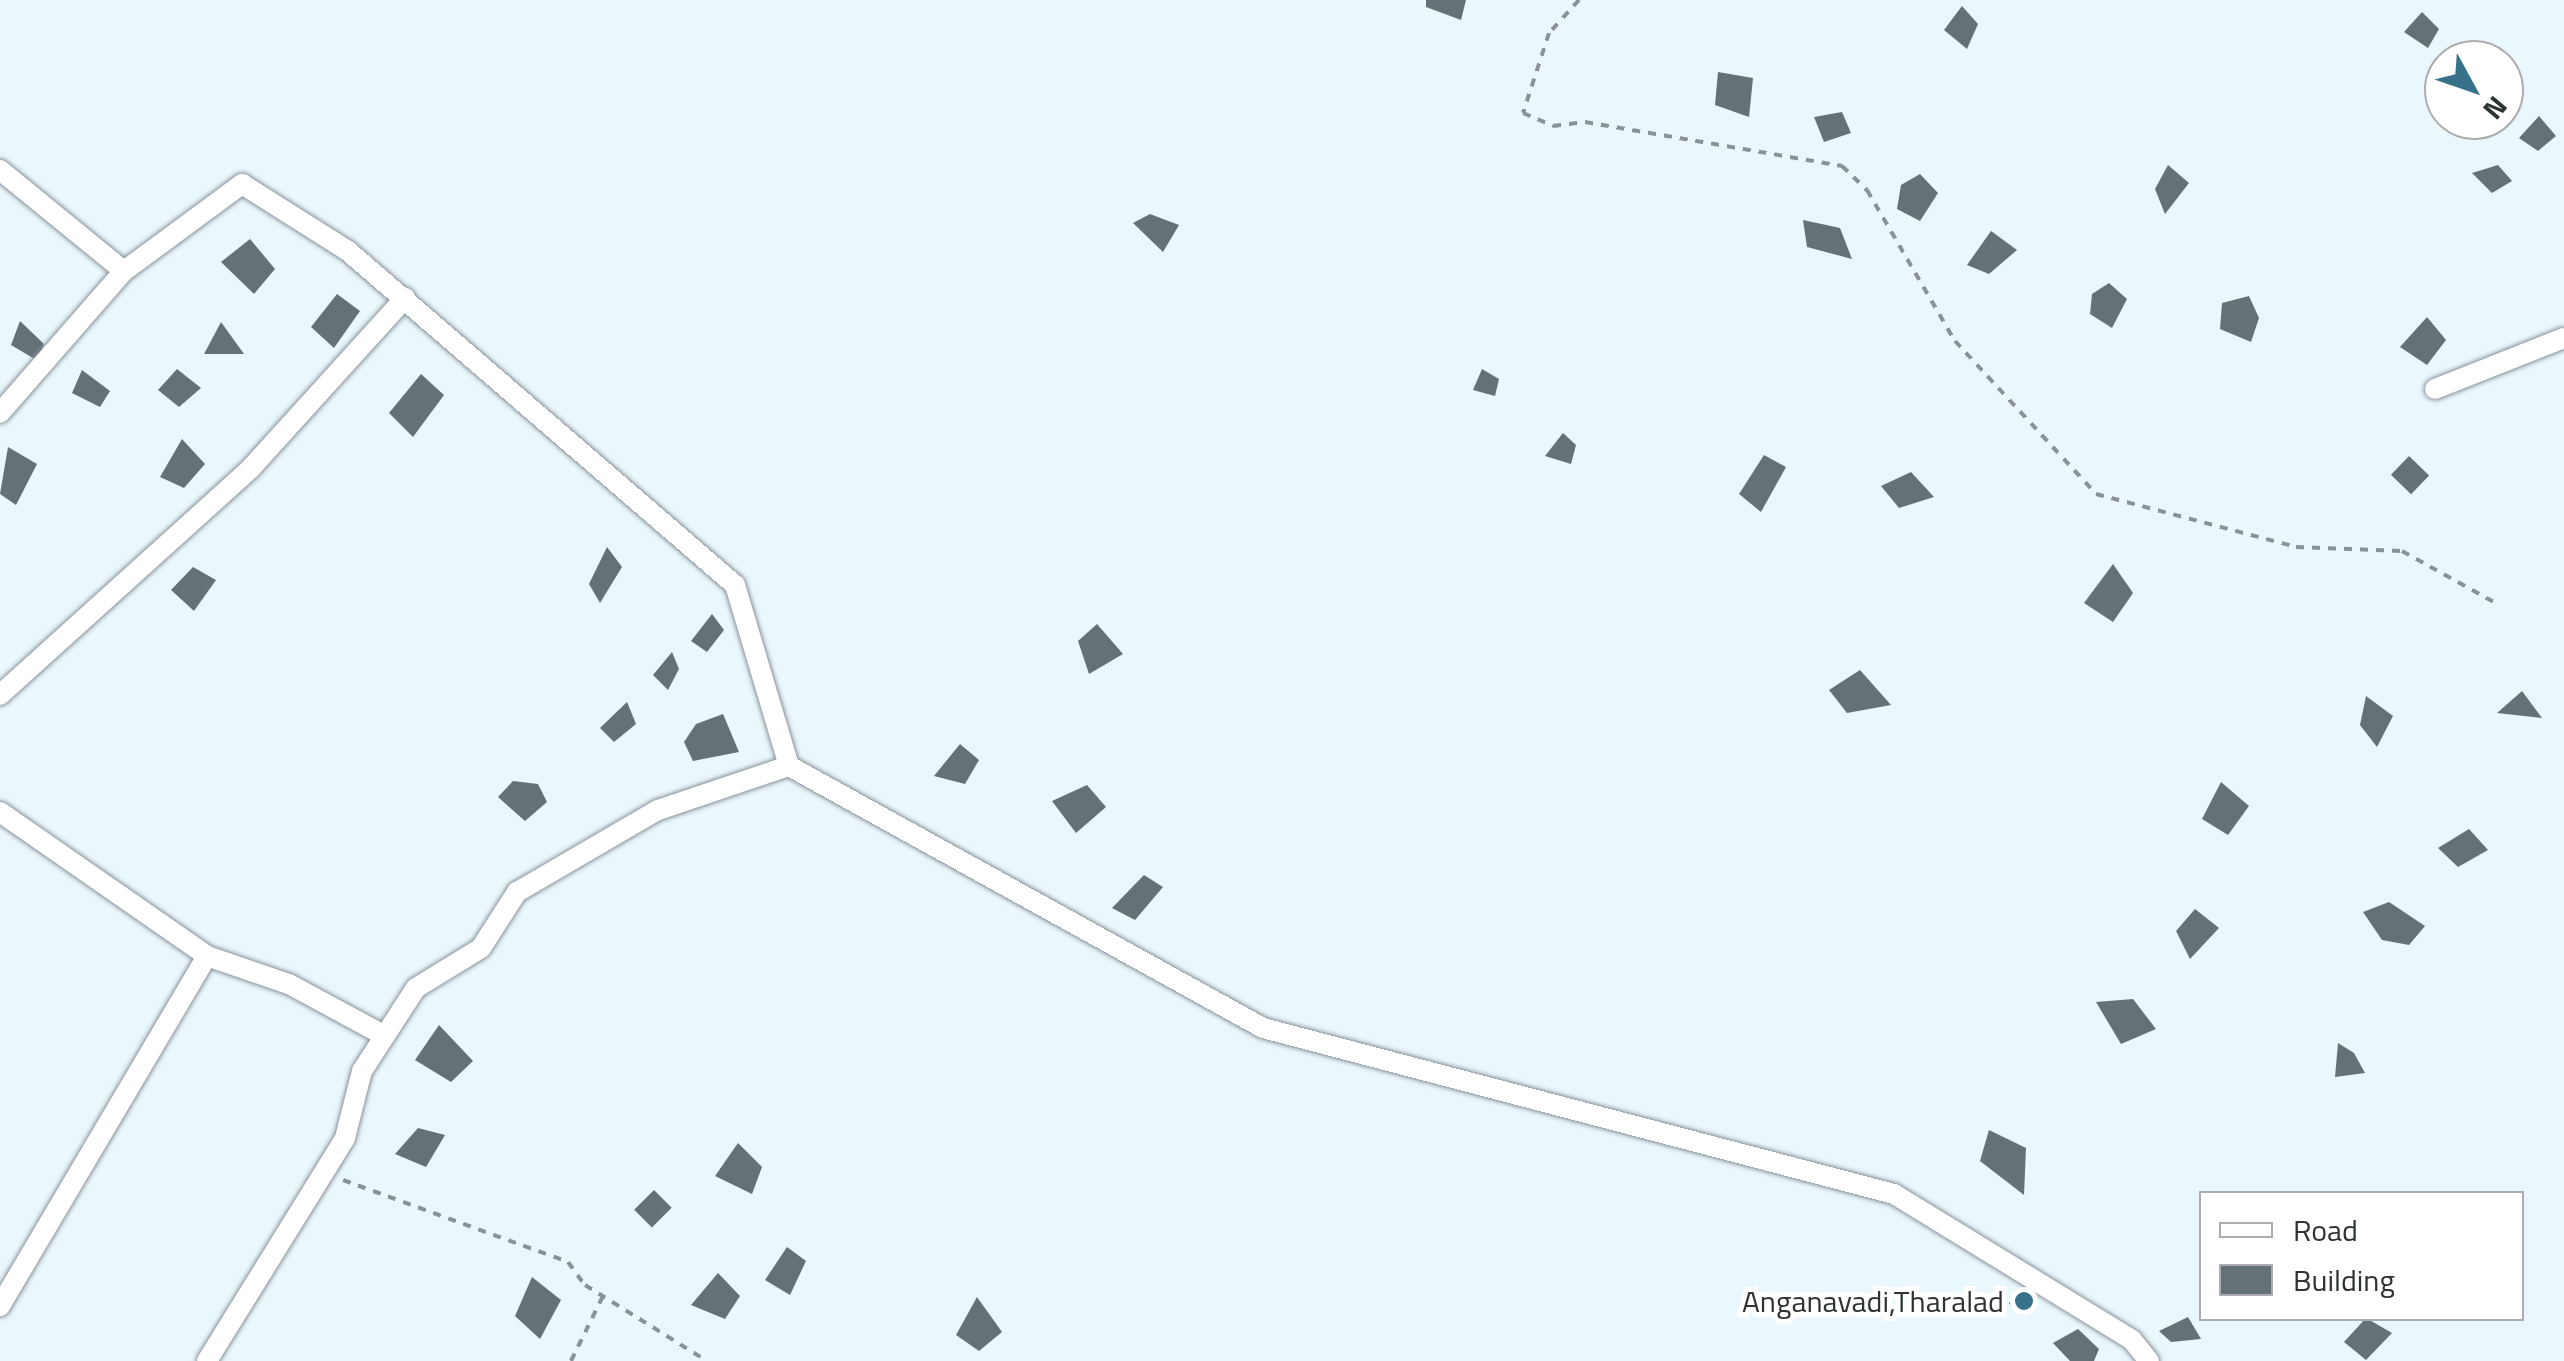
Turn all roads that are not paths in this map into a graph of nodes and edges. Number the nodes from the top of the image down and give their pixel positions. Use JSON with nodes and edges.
{"nodes":[{"id":1,"x":0,"y":170,"type":"edge"},
{"id":2,"x":124,"y":271,"type":"junction"},
{"id":3,"x":405,"y":298,"type":"junction"},
{"id":4,"x":2564,"y":338,"type":"edge"},
{"id":5,"x":2435,"y":389,"type":"dead end"},
{"id":6,"x":0,"y":413,"type":"edge"},
{"id":7,"x":0,"y":695,"type":"edge"},
{"id":8,"x":789,"y":766,"type":"junction"},
{"id":9,"x":0,"y":812,"type":"edge"},
{"id":10,"x":207,"y":956,"type":"junction"},
{"id":11,"x":385,"y":1036,"type":"junction"},
{"id":12,"x":0,"y":1306,"type":"edge"},
{"id":13,"x":208,"y":1361,"type":"edge"},
{"id":14,"x":2149,"y":1361,"type":"edge"}],
"edges":[{"from":1,"to":2,"type":"street"},
{"from":2,"to":3,"type":"street"},
{"from":2,"to":6,"type":"street"},
{"from":3,"to":7,"type":"street"},
{"from":3,"to":8,"type":"street"},
{"from":4,"to":5,"type":"street"},
{"from":8,"to":11,"type":"street"},
{"from":8,"to":14,"type":"street"},
{"from":9,"to":10,"type":"street"},
{"from":10,"to":11,"type":"street"},
{"from":10,"to":12,"type":"street"},
{"from":11,"to":13,"type":"street"}]}
